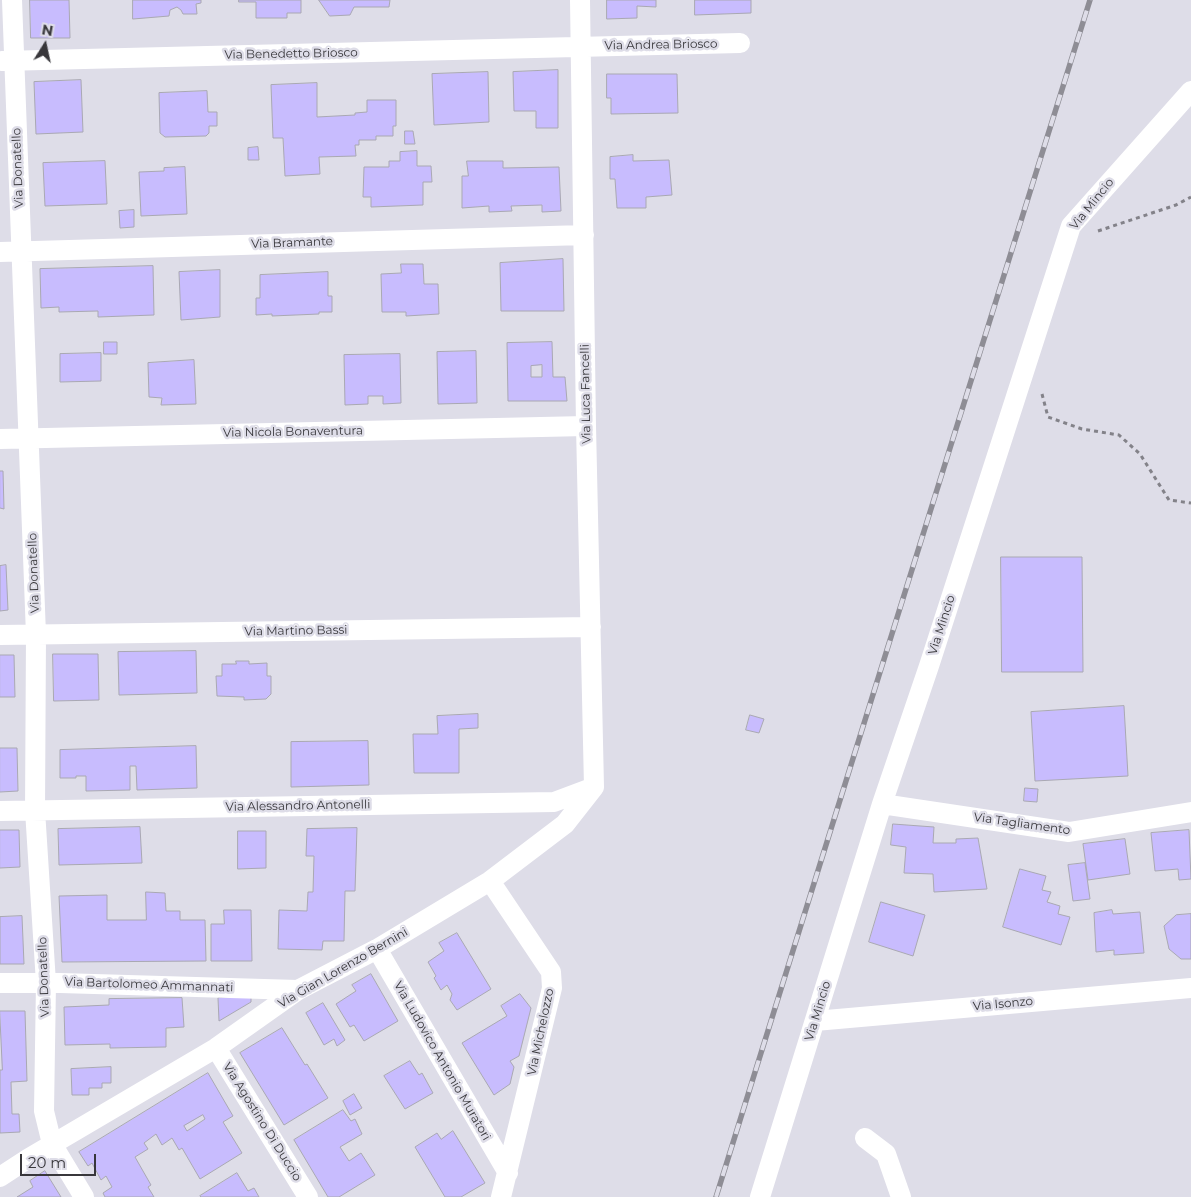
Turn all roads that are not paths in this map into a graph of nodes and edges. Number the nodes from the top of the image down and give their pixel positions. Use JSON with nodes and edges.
{"nodes":[{"id":1,"x":12,"y":0,"type":"edge"},
{"id":2,"x":580,"y":0,"type":"edge"},
{"id":3,"x":740,"y":43,"type":"dead end"},
{"id":4,"x":582,"y":47,"type":"junction"},
{"id":5,"x":7,"y":61,"type":"edge"},
{"id":6,"x":1191,"y":91,"type":"edge"},
{"id":7,"x":584,"y":235,"type":"junction"},
{"id":8,"x":21,"y":251,"type":"junction"},
{"id":9,"x":0,"y":252,"type":"edge"},
{"id":10,"x":586,"y":426,"type":"junction"},
{"id":11,"x":29,"y":438,"type":"junction"},
{"id":12,"x":0,"y":439,"type":"edge"},
{"id":13,"x":591,"y":628,"type":"junction"},
{"id":14,"x":0,"y":635,"type":"edge"},
{"id":15,"x":36,"y":635,"type":"junction"},
{"id":16,"x":594,"y":787,"type":"junction"},
{"id":17,"x":882,"y":804,"type":"junction"},
{"id":18,"x":35,"y":810,"type":"junction"},
{"id":19,"x":0,"y":811,"type":"edge"},
{"id":20,"x":1191,"y":812,"type":"edge"},
{"id":21,"x":490,"y":881,"type":"junction"},
{"id":22,"x":377,"y":949,"type":"junction"},
{"id":23,"x":46,"y":983,"type":"junction"},
{"id":24,"x":0,"y":984,"type":"edge"},
{"id":25,"x":1191,"y":988,"type":"edge"},
{"id":26,"x":298,"y":990,"type":"junction"},
{"id":27,"x":815,"y":1021,"type":"junction"},
{"id":28,"x":216,"y":1048,"type":"junction"},
{"id":29,"x":865,"y":1138,"type":"dead end"},
{"id":30,"x":52,"y":1144,"type":"junction"},
{"id":31,"x":0,"y":1158,"type":"edge"},
{"id":32,"x":30,"y":1158,"type":"junction"},
{"id":33,"x":508,"y":1173,"type":"junction"},
{"id":34,"x":0,"y":1177,"type":"edge"},
{"id":35,"x":84,"y":1197,"type":"edge"},
{"id":36,"x":308,"y":1197,"type":"edge"},
{"id":37,"x":501,"y":1197,"type":"edge"},
{"id":38,"x":760,"y":1197,"type":"edge"},
{"id":39,"x":902,"y":1197,"type":"edge"}],
"edges":[{"from":1,"to":5,"type":"street","name":"Via Donatello"},
{"from":2,"to":4,"type":"street","name":"Via Luca Fancelli"},
{"from":3,"to":4,"type":"street","name":"Via Andrea Briosco"},
{"from":4,"to":5,"type":"street","name":"Via Benedetto Briosco"},
{"from":4,"to":7,"type":"street","name":"Via Luca Fancelli"},
{"from":5,"to":8,"type":"street","name":"Via Donatello"},
{"from":6,"to":17,"type":"street","name":"Via Mincio"},
{"from":7,"to":8,"type":"street","name":"Via Bramante"},
{"from":7,"to":10,"type":"street","name":"Via Luca Fancelli"},
{"from":8,"to":9,"type":"street","name":"Via Bramante"},
{"from":8,"to":11,"type":"street","name":"Via Donatello"},
{"from":10,"to":11,"type":"street","name":"Via Nicola Bonaventura"},
{"from":10,"to":13,"type":"street","name":"Via Luca Fancelli"},
{"from":11,"to":12,"type":"street","name":"Via Nicola Bonaventura"},
{"from":11,"to":15,"type":"street","name":"Via Donatello"},
{"from":13,"to":15,"type":"street","name":"Via Martino Bassi"},
{"from":13,"to":16,"type":"street","name":"Via Luca Fancelli"},
{"from":14,"to":15,"type":"street","name":"Via Martino Bassi"},
{"from":15,"to":18,"type":"street","name":"Via Donatello"},
{"from":16,"to":18,"type":"street","name":"Via Alessandro Antonelli"},
{"from":16,"to":21,"type":"street","name":"Via Gian Lorenzo Bernini"},
{"from":17,"to":20,"type":"street","name":"Via Tagliamento"},
{"from":17,"to":27,"type":"street","name":"Via Mincio"},
{"from":18,"to":19,"type":"street","name":"Via Alessandro Antonelli"},
{"from":18,"to":23,"type":"street","name":"Via Donatello"},
{"from":21,"to":22,"type":"street","name":"Via Gian Lorenzo Bernini"},
{"from":21,"to":33,"type":"street","name":"Via Michelozzo"},
{"from":22,"to":26,"type":"street","name":"Via Gian Lorenzo Bernini"},
{"from":22,"to":33,"type":"street","name":"Via Ludovico Antonio Muratori"},
{"from":23,"to":24,"type":"street","name":"Via Bartolomeo Ammannati"},
{"from":23,"to":26,"type":"street","name":"Via Bartolomeo Ammannati"},
{"from":23,"to":30,"type":"street","name":"Via Donatello"},
{"from":25,"to":27,"type":"street","name":"Via Isonzo"},
{"from":26,"to":28,"type":"street","name":"Via Gian Lorenzo Bernini"},
{"from":27,"to":38,"type":"street","name":"Via Mincio"},
{"from":28,"to":30,"type":"street","name":"Via Gian Lorenzo Bernini"},
{"from":28,"to":36,"type":"street","name":"Via Agostino Di Duccio"},
{"from":29,"to":39,"type":"street"},
{"from":30,"to":32,"type":"street","name":"Via Gian Lorenzo Bernini"},
{"from":30,"to":35,"type":"street","name":"Via Donatello"},
{"from":31,"to":32,"type":"street"},
{"from":32,"to":34,"type":"street","name":"Via Gian Lorenzo Bernini"},
{"from":33,"to":37,"type":"street","name":"Via Michelozzo"}]}
